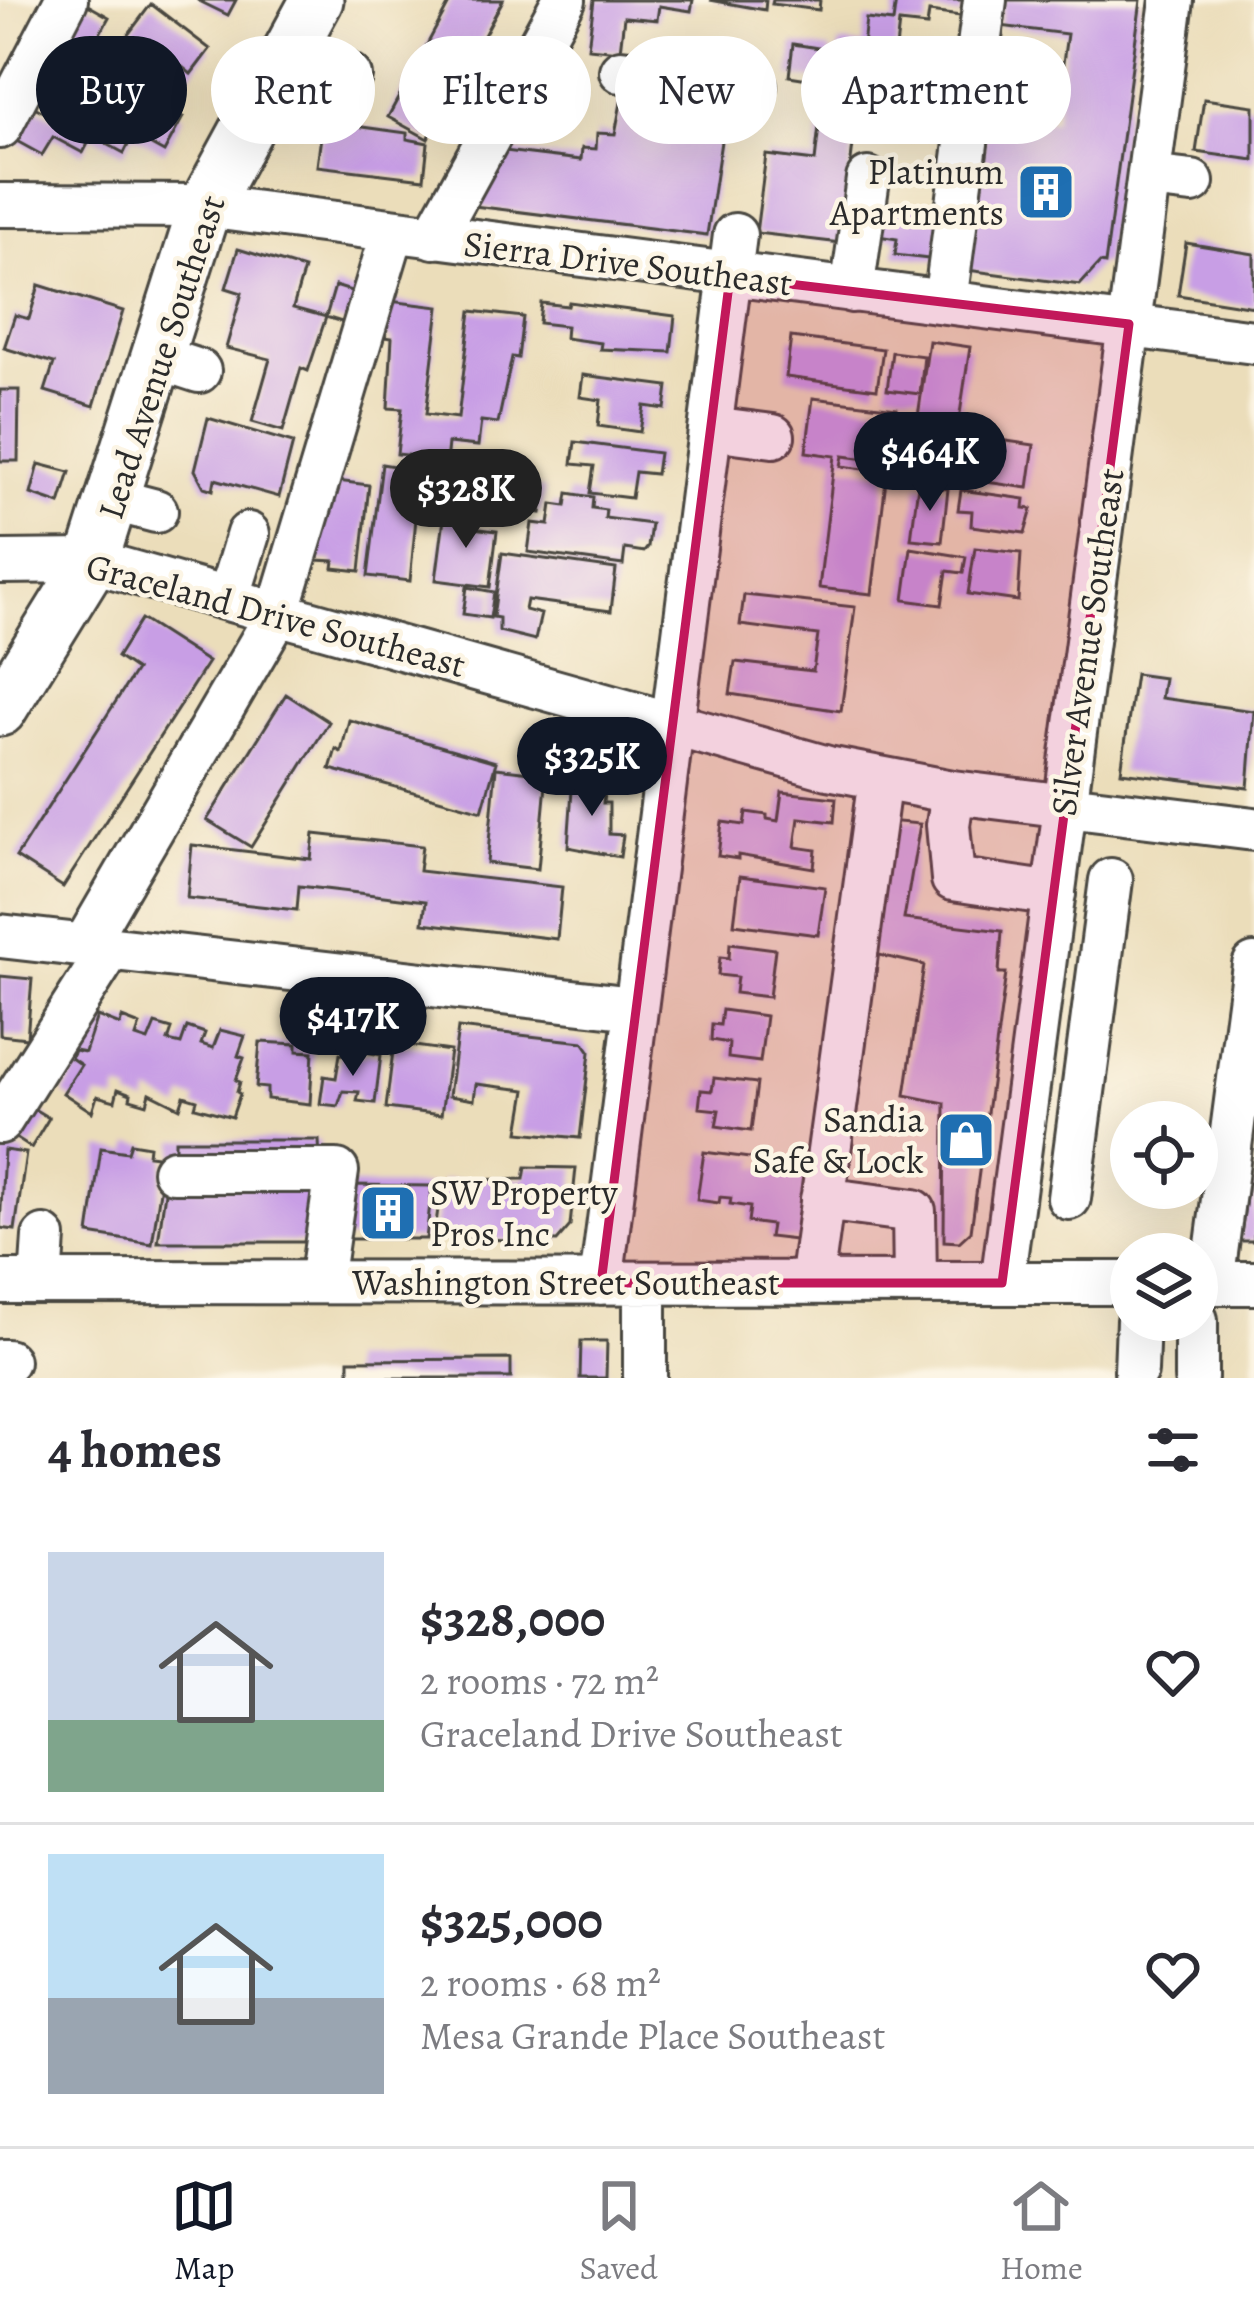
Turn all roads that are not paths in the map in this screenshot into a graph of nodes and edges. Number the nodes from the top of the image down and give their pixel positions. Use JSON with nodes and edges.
{"nodes":[{"id":1,"x":66,"y":0,"type":"edge"},
{"id":2,"x":317,"y":0,"type":"edge"},
{"id":3,"x":564,"y":0,"type":"edge"},
{"id":4,"x":985,"y":0,"type":"edge"},
{"id":5,"x":1179,"y":28,"type":"edge"},
{"id":6,"x":297,"y":36,"type":"edge"},
{"id":7,"x":0,"y":127,"type":"edge"},
{"id":8,"x":239,"y":144,"type":"edge"},
{"id":9,"x":1148,"y":177,"type":"junction"},
{"id":10,"x":868,"y":178,"type":"dead end"},
{"id":11,"x":1192,"y":182,"type":"dead end"},
{"id":12,"x":0,"y":205,"type":"edge"},
{"id":13,"x":206,"y":206,"type":"junction"},
{"id":14,"x":414,"y":240,"type":"junction"},
{"id":15,"x":732,"y":256,"type":"junction"},
{"id":16,"x":852,"y":292,"type":"junction"},
{"id":17,"x":945,"y":302,"type":"junction"},
{"id":18,"x":1129,"y":324,"type":"junction"},
{"id":19,"x":1254,"y":342,"type":"edge"},
{"id":20,"x":711,"y":428,"type":"junction"},
{"id":21,"x":773,"y":436,"type":"dead end"},
{"id":22,"x":248,"y":534,"type":"dead end"},
{"id":23,"x":92,"y":561,"type":"junction"},
{"id":24,"x":0,"y":562,"type":"edge"},
{"id":25,"x":228,"y":599,"type":"junction"},
{"id":26,"x":278,"y":613,"type":"junction"},
{"id":27,"x":0,"y":710,"type":"edge"},
{"id":28,"x":675,"y":722,"type":"junction"},
{"id":29,"x":880,"y":778,"type":"junction"},
{"id":30,"x":953,"y":792,"type":"junction"},
{"id":31,"x":1066,"y":804,"type":"junction"},
{"id":32,"x":1254,"y":829,"type":"edge"},
{"id":33,"x":1111,"y":880,"type":"dead end"},
{"id":34,"x":1054,"y":894,"type":"junction"},
{"id":35,"x":0,"y":936,"type":"edge"},
{"id":36,"x":123,"y":943,"type":"junction"},
{"id":37,"x":1254,"y":969,"type":"edge"},
{"id":38,"x":634,"y":1008,"type":"junction"},
{"id":39,"x":16,"y":1071,"type":"edge"},
{"id":40,"x":1027,"y":1092,"type":"junction"},
{"id":41,"x":1081,"y":1100,"type":"junction"},
{"id":42,"x":0,"y":1122,"type":"edge"},
{"id":43,"x":174,"y":1171,"type":"dead end"},
{"id":44,"x":1069,"y":1198,"type":"dead end"},
{"id":45,"x":822,"y":1199,"type":"junction"},
{"id":46,"x":44,"y":1237,"type":"dead end"},
{"id":47,"x":1218,"y":1267,"type":"edge"},
{"id":48,"x":20,"y":1282,"type":"edge"},
{"id":49,"x":321,"y":1282,"type":"junction"},
{"id":50,"x":602,"y":1282,"type":"junction"},
{"id":51,"x":645,"y":1282,"type":"junction"},
{"id":52,"x":811,"y":1282,"type":"junction"},
{"id":53,"x":915,"y":1283,"type":"junction"},
{"id":54,"x":1002,"y":1283,"type":"junction"},
{"id":55,"x":1110,"y":1283,"type":"edge"},
{"id":56,"x":1137,"y":1341,"type":"edge"},
{"id":57,"x":1204,"y":1341,"type":"edge"},
{"id":58,"x":657,"y":1371,"type":"edge"},
{"id":59,"x":1136,"y":1371,"type":"dead end"},
{"id":60,"x":1196,"y":1378,"type":"edge"}],
"edges":[{"from":1,"to":7,"type":"street"},
{"from":2,"to":6,"type":"main road","name":"Lead Avenue Southeast"},
{"from":3,"to":14,"type":"street"},
{"from":4,"to":17,"type":"street"},
{"from":5,"to":9,"type":"street","name":"Silver Avenue Southeast"},
{"from":8,"to":13,"type":"main road","name":"Lead Avenue Southeast"},
{"from":9,"to":11,"type":"street"},
{"from":9,"to":18,"type":"street","name":"Silver Avenue Southeast"},
{"from":10,"to":16,"type":"street"},
{"from":12,"to":13,"type":"street","name":"Sierra Drive Southeast"},
{"from":13,"to":14,"type":"street","name":"Sierra Drive Southeast"},
{"from":13,"to":23,"type":"main road","name":"Lead Avenue Southeast"},
{"from":14,"to":15,"type":"street","name":"Sierra Drive Southeast"},
{"from":14,"to":26,"type":"street"},
{"from":15,"to":16,"type":"street","name":"Sierra Drive Southeast"},
{"from":15,"to":20,"type":"street"},
{"from":16,"to":17,"type":"street","name":"Sierra Drive Southeast"},
{"from":17,"to":18,"type":"street","name":"Sierra Drive Southeast"},
{"from":18,"to":19,"type":"street","name":"Sierra Drive Southeast"},
{"from":18,"to":31,"type":"street","name":"Silver Avenue Southeast"},
{"from":20,"to":21,"type":"street"},
{"from":20,"to":28,"type":"street"},
{"from":22,"to":25,"type":"street"},
{"from":23,"to":24,"type":"street","name":"Graceland Drive Southeast"},
{"from":23,"to":25,"type":"street","name":"Graceland Drive Southeast"},
{"from":23,"to":27,"type":"main road","name":"Lead Avenue Southeast"},
{"from":25,"to":26,"type":"street","name":"Graceland Drive Southeast"},
{"from":26,"to":28,"type":"street","name":"Graceland Drive Southeast"},
{"from":26,"to":36,"type":"street"},
{"from":28,"to":29,"type":"street","name":"Graceland Drive Southeast"},
{"from":28,"to":38,"type":"street"},
{"from":29,"to":30,"type":"street","name":"Graceland Drive Southeast"},
{"from":29,"to":45,"type":"street"},
{"from":30,"to":31,"type":"street","name":"Graceland Drive Southeast"},
{"from":30,"to":34,"type":"street"},
{"from":31,"to":32,"type":"street","name":"Graceland Drive Southeast"},
{"from":31,"to":34,"type":"street","name":"Silver Avenue Southeast"},
{"from":33,"to":41,"type":"street"},
{"from":34,"to":40,"type":"street","name":"Silver Avenue Southeast"},
{"from":35,"to":36,"type":"street"},
{"from":36,"to":38,"type":"street"},
{"from":36,"to":39,"type":"street"},
{"from":37,"to":47,"type":"street"},
{"from":38,"to":50,"type":"street"},
{"from":39,"to":42,"type":"street"},
{"from":40,"to":41,"type":"street"},
{"from":40,"to":54,"type":"street","name":"Silver Avenue Southeast"},
{"from":41,"to":44,"type":"street"},
{"from":43,"to":49,"type":"street"},
{"from":45,"to":52,"type":"street"},
{"from":45,"to":53,"type":"street"},
{"from":46,"to":48,"type":"street"},
{"from":48,"to":49,"type":"street","name":"Washington Street Southeast"},
{"from":49,"to":50,"type":"street","name":"Washington Street Southeast"},
{"from":50,"to":51,"type":"street","name":"Washington Street Southeast"},
{"from":51,"to":52,"type":"street","name":"Washington Street Southeast"},
{"from":51,"to":58,"type":"street"},
{"from":52,"to":53,"type":"street","name":"Washington Street Southeast"},
{"from":53,"to":54,"type":"street","name":"Washington Street Southeast"},
{"from":54,"to":55,"type":"street","name":"Washington Street Southeast"},
{"from":56,"to":59,"type":"street"},
{"from":57,"to":60,"type":"street"}]}
